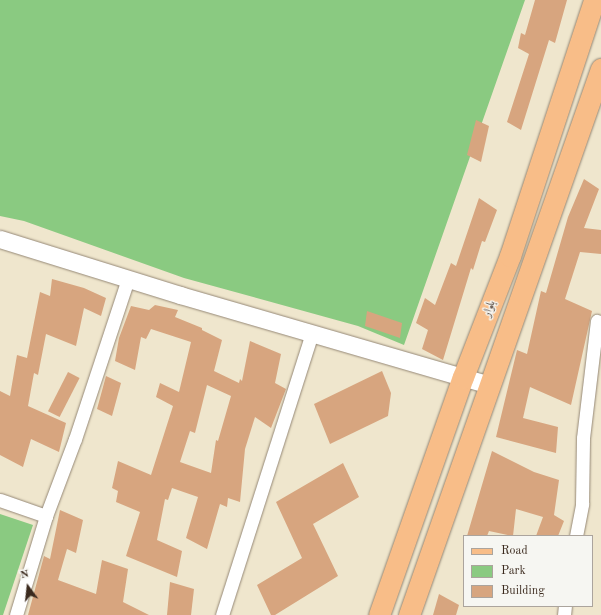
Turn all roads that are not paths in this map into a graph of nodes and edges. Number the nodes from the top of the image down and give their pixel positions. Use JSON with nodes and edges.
{"nodes":[{"id":1,"x":594,"y":0,"type":"edge"},
{"id":2,"x":601,"y":69,"type":"edge"},
{"id":3,"x":0,"y":239,"type":"edge"},
{"id":4,"x":128,"y":279,"type":"junction"},
{"id":5,"x":597,"y":321,"type":"dead end"},
{"id":6,"x":312,"y":333,"type":"junction"},
{"id":7,"x":463,"y":377,"type":"junction"},
{"id":8,"x":490,"y":385,"type":"junction"},
{"id":9,"x":0,"y":500,"type":"edge"},
{"id":10,"x":46,"y":516,"type":"junction"},
{"id":11,"x":576,"y":535,"type":"edge"},
{"id":12,"x":16,"y":615,"type":"edge"},
{"id":13,"x":222,"y":615,"type":"edge"},
{"id":14,"x":380,"y":615,"type":"edge"},
{"id":15,"x":409,"y":615,"type":"edge"}],
"edges":[{"from":1,"to":7,"type":"main road","name":"بلوار"},
{"from":2,"to":8,"type":"main road","name":"بلوار"},
{"from":3,"to":4,"type":"street"},
{"from":4,"to":6,"type":"street"},
{"from":4,"to":10,"type":"street"},
{"from":5,"to":11,"type":"street"},
{"from":6,"to":7,"type":"street"},
{"from":6,"to":13,"type":"street"},
{"from":7,"to":8,"type":"street"},
{"from":7,"to":14,"type":"main road","name":"بلوار"},
{"from":8,"to":15,"type":"main road","name":"بلوار"},
{"from":9,"to":10,"type":"street"},
{"from":10,"to":12,"type":"street"}]}
